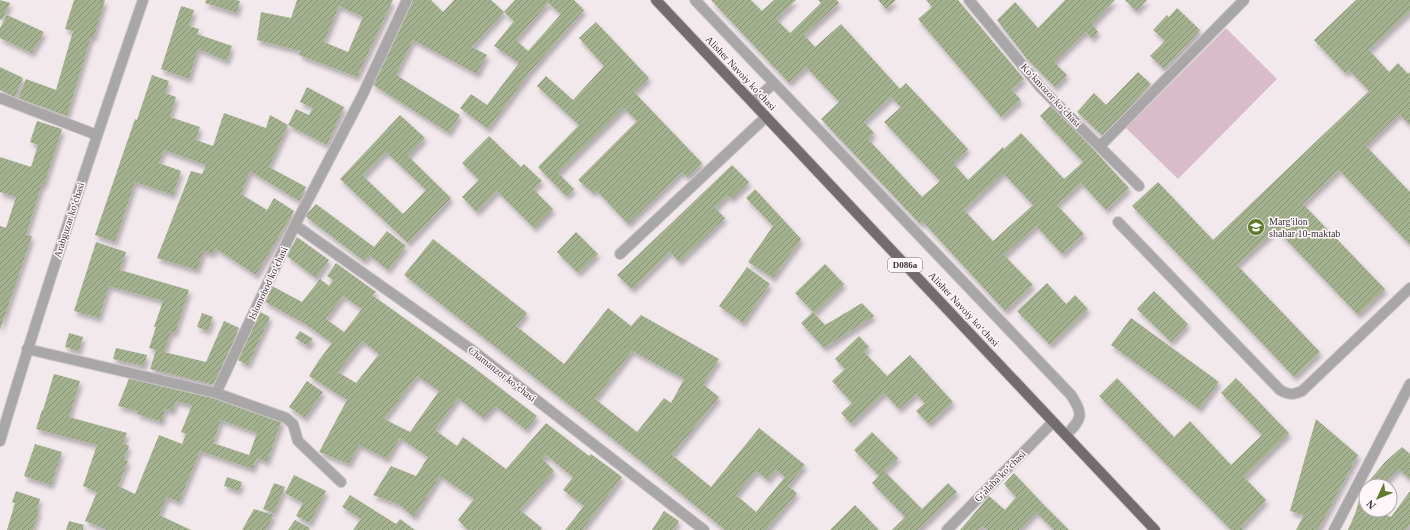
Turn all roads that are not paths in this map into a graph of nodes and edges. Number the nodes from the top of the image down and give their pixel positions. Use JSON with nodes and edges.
{"nodes":[{"id":1,"x":143,"y":0,"type":"edge"},
{"id":2,"x":407,"y":0,"type":"edge"},
{"id":3,"x":656,"y":0,"type":"edge"},
{"id":4,"x":695,"y":0,"type":"edge"},
{"id":5,"x":969,"y":0,"type":"edge"},
{"id":6,"x":1244,"y":0,"type":"edge"},
{"id":7,"x":774,"y":83,"type":"junction"},
{"id":8,"x":0,"y":98,"type":"edge"},
{"id":9,"x":753,"y":102,"type":"junction"},
{"id":10,"x":766,"y":117,"type":"junction"},
{"id":11,"x":97,"y":135,"type":"junction"},
{"id":12,"x":1100,"y":146,"type":"junction"},
{"id":13,"x":1139,"y":186,"type":"dead end"},
{"id":14,"x":1118,"y":222,"type":"dead end"},
{"id":15,"x":295,"y":225,"type":"junction"},
{"id":16,"x":620,"y":254,"type":"dead end"},
{"id":17,"x":1410,"y":288,"type":"edge"},
{"id":18,"x":27,"y":349,"type":"junction"},
{"id":19,"x":1410,"y":384,"type":"edge"},
{"id":20,"x":216,"y":393,"type":"junction"},
{"id":21,"x":1053,"y":422,"type":"junction"},
{"id":22,"x":1066,"y":436,"type":"junction"},
{"id":23,"x":0,"y":441,"type":"edge"},
{"id":24,"x":341,"y":482,"type":"dead end"},
{"id":25,"x":704,"y":530,"type":"edge"},
{"id":26,"x":947,"y":530,"type":"edge"},
{"id":27,"x":1155,"y":530,"type":"edge"},
{"id":28,"x":1334,"y":530,"type":"edge"}],
"edges":[{"from":1,"to":11,"type":"street","name":"Arabguzar koʻchasi"},
{"from":2,"to":15,"type":"street","name":"Islomobod koʻchasi"},
{"from":3,"to":9,"type":"main road","name":"Alisher Navoiy koʻchasi","number":"D086a"},
{"from":4,"to":7,"type":"street"},
{"from":5,"to":12,"type":"street","name":"Koʻkmozor koʻchasi"},
{"from":6,"to":12,"type":"street"},
{"from":7,"to":9,"type":"street"},
{"from":7,"to":22,"type":"street"},
{"from":8,"to":11,"type":"street"},
{"from":9,"to":10,"type":"main road","name":"Alisher Navoiy koʻchasi","number":"D086a"},
{"from":10,"to":16,"type":"street"},
{"from":10,"to":21,"type":"main road","name":"Alisher Navoiy koʻchasi","number":"D086a"},
{"from":11,"to":18,"type":"street","name":"Arabguzar koʻchasi"},
{"from":12,"to":13,"type":"street","name":"Koʻkmozor koʻchasi"},
{"from":14,"to":17,"type":"street"},
{"from":15,"to":20,"type":"street","name":"Islomobod koʻchasi"},
{"from":15,"to":25,"type":"street","name":"Chamanzor koʻchasi"},
{"from":18,"to":20,"type":"street"},
{"from":18,"to":23,"type":"street","name":"Arabguzar koʻchasi"},
{"from":19,"to":28,"type":"street"},
{"from":20,"to":24,"type":"street"},
{"from":21,"to":22,"type":"main road","name":"Alisher Navoiy koʻchasi","number":"D086a"},
{"from":21,"to":26,"type":"street","name":"Gʻalaba koʻchasi"},
{"from":22,"to":27,"type":"main road","name":"Alisher Navoiy koʻchasi","number":"D086a"}]}
